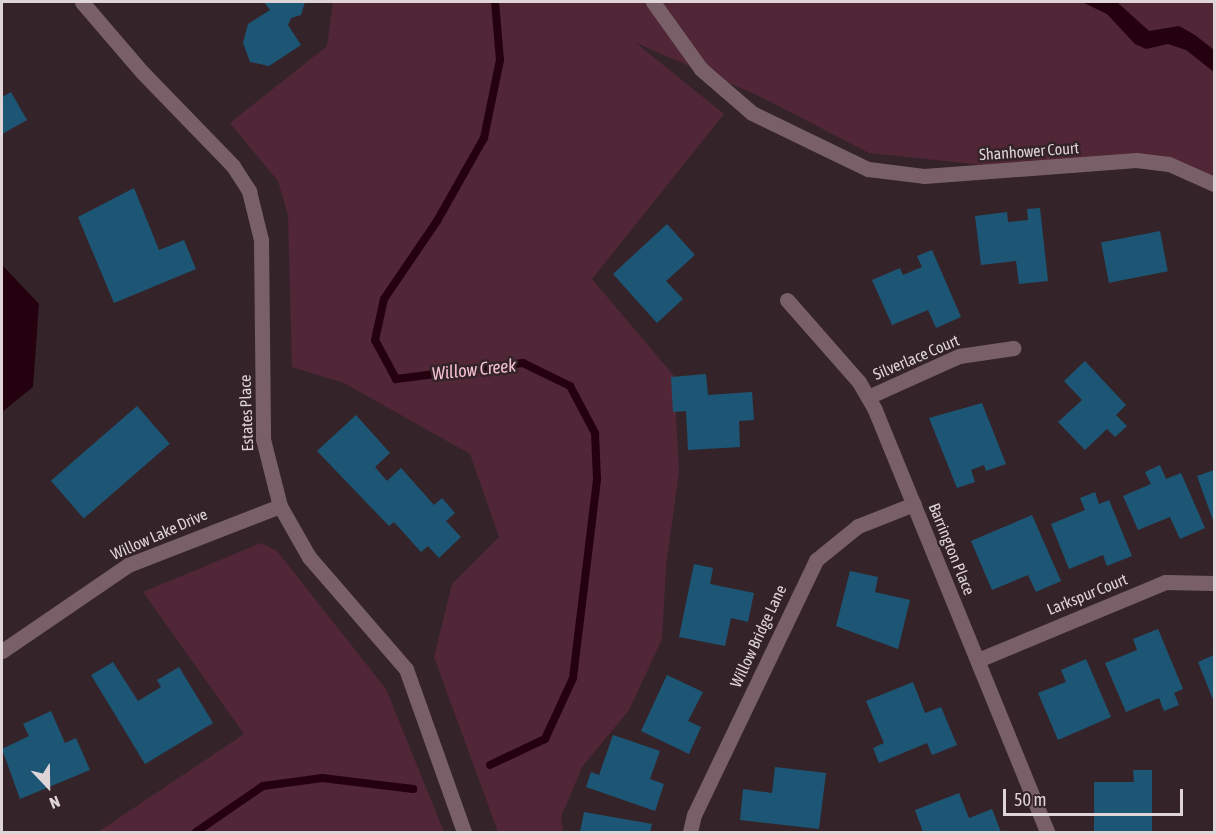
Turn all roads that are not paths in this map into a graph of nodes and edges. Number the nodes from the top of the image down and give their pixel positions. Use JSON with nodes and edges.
{"nodes":[{"id":1,"x":653,"y":2,"type":"edge"},
{"id":2,"x":89,"y":4,"type":"edge"},
{"id":3,"x":1215,"y":184,"type":"edge"},
{"id":4,"x":787,"y":300,"type":"dead end"},
{"id":5,"x":1013,"y":348,"type":"dead end"},
{"id":6,"x":868,"y":397,"type":"junction"},
{"id":7,"x":914,"y":504,"type":"junction"},
{"id":8,"x":280,"y":506,"type":"junction"},
{"id":9,"x":1215,"y":583,"type":"edge"},
{"id":10,"x":2,"y":651,"type":"edge"},
{"id":11,"x":978,"y":660,"type":"junction"},
{"id":12,"x":464,"y":832,"type":"edge"},
{"id":13,"x":690,"y":832,"type":"edge"},
{"id":14,"x":1047,"y":832,"type":"edge"}],
"edges":[{"from":1,"to":3,"type":"street","name":"Shanhower Court"},
{"from":2,"to":8,"type":"street","name":"Estates Place"},
{"from":4,"to":6,"type":"street","name":"Barrington Place"},
{"from":5,"to":6,"type":"street","name":"Silverlace Court"},
{"from":6,"to":7,"type":"street","name":"Barrington Place"},
{"from":7,"to":11,"type":"street","name":"Barrington Place"},
{"from":7,"to":13,"type":"street","name":"Willow Bridge Lane"},
{"from":8,"to":10,"type":"street","name":"Willow Lake Drive"},
{"from":8,"to":12,"type":"street","name":"Estates Place"},
{"from":9,"to":11,"type":"street","name":"Larkspur Court"},
{"from":11,"to":14,"type":"street","name":"Barrington Place"}]}
